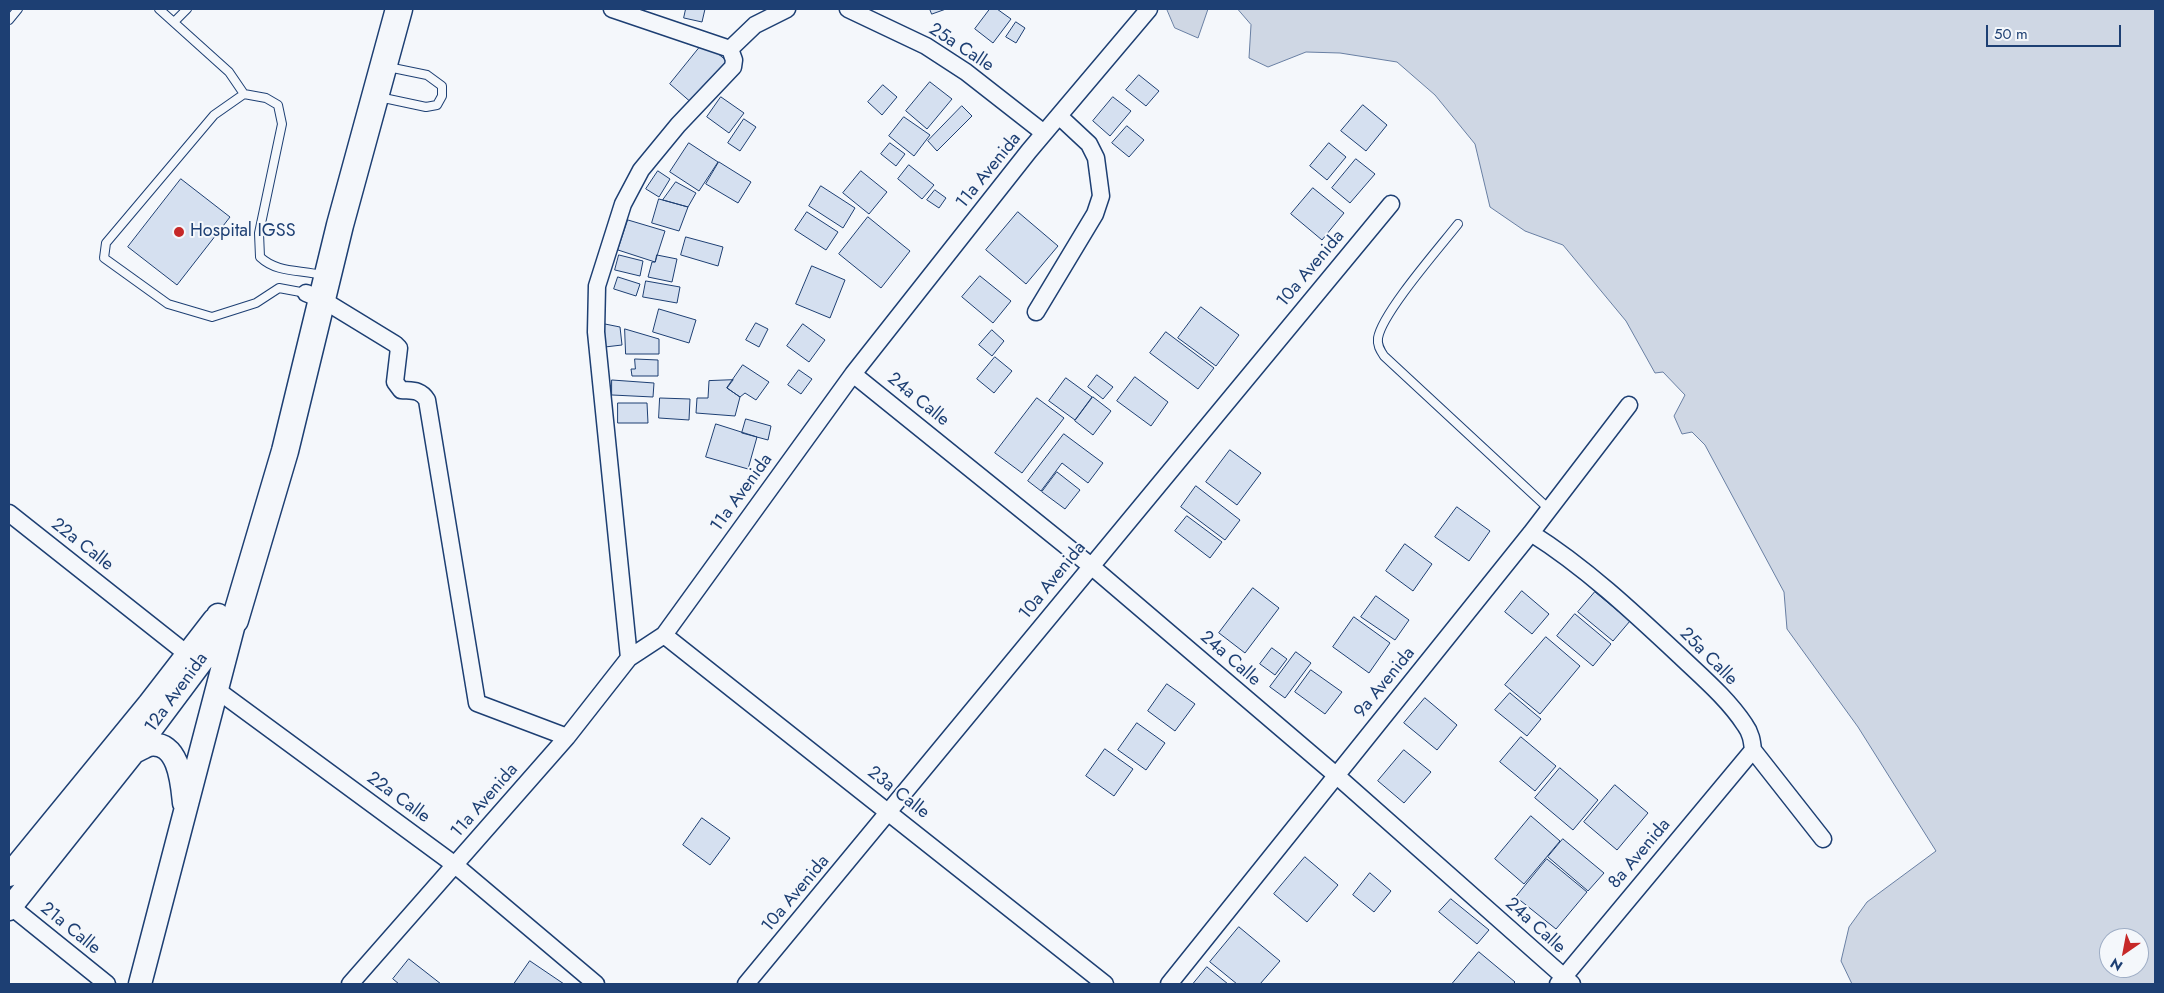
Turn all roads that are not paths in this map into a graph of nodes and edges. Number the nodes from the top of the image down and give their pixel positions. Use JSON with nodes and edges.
{"nodes":[{"id":1,"x":18,"y":9,"type":"edge"},
{"id":2,"x":159,"y":9,"type":"edge"},
{"id":3,"x":187,"y":9,"type":"edge"},
{"id":4,"x":381,"y":9,"type":"edge"},
{"id":5,"x":399,"y":9,"type":"edge"},
{"id":6,"x":612,"y":9,"type":"edge"},
{"id":7,"x":787,"y":9,"type":"edge"},
{"id":8,"x":848,"y":9,"type":"edge"},
{"id":9,"x":1149,"y":9,"type":"edge"},
{"id":10,"x":9,"y":20,"type":"edge"},
{"id":11,"x":174,"y":22,"type":"junction"},
{"id":12,"x":730,"y":49,"type":"junction"},
{"id":13,"x":384,"y":66,"type":"junction"},
{"id":14,"x":244,"y":94,"type":"junction"},
{"id":15,"x":377,"y":96,"type":"junction"},
{"id":16,"x":1059,"y":116,"type":"junction"},
{"id":17,"x":1044,"y":133,"type":"junction"},
{"id":18,"x":1391,"y":204,"type":"dead end"},
{"id":19,"x":1458,"y":224,"type":"dead end"},
{"id":20,"x":317,"y":285,"type":"junction"},
{"id":21,"x":1036,"y":312,"type":"dead end"},
{"id":22,"x":853,"y":374,"type":"junction"},
{"id":23,"x":1629,"y":404,"type":"dead end"},
{"id":24,"x":1549,"y":509,"type":"junction"},
{"id":25,"x":9,"y":513,"type":"edge"},
{"id":26,"x":1530,"y":533,"type":"junction"},
{"id":27,"x":1091,"y":566,"type":"junction"},
{"id":28,"x":227,"y":618,"type":"junction"},
{"id":29,"x":664,"y":634,"type":"junction"},
{"id":30,"x":194,"y":658,"type":"junction"},
{"id":31,"x":629,"y":658,"type":"junction"},
{"id":32,"x":217,"y":690,"type":"junction"},
{"id":33,"x":567,"y":737,"type":"junction"},
{"id":34,"x":1754,"y":750,"type":"junction"},
{"id":35,"x":134,"y":752,"type":"junction"},
{"id":36,"x":1337,"y":776,"type":"junction"},
{"id":37,"x":185,"y":812,"type":"junction"},
{"id":38,"x":890,"y":812,"type":"junction"},
{"id":39,"x":1823,"y":839,"type":"dead end"},
{"id":40,"x":455,"y":865,"type":"junction"},
{"id":41,"x":9,"y":875,"type":"edge"},
{"id":42,"x":10,"y":907,"type":"edge"},
{"id":43,"x":1564,"y":982,"type":"edge"},
{"id":44,"x":107,"y":984,"type":"edge"},
{"id":45,"x":140,"y":984,"type":"edge"},
{"id":46,"x":350,"y":984,"type":"edge"},
{"id":47,"x":596,"y":984,"type":"edge"},
{"id":48,"x":746,"y":984,"type":"edge"},
{"id":49,"x":1105,"y":984,"type":"edge"},
{"id":50,"x":1169,"y":984,"type":"edge"}],
"edges":[{"from":1,"to":10,"type":"lane"},
{"from":2,"to":11,"type":"lane"},
{"from":3,"to":11,"type":"lane"},
{"from":4,"to":20,"type":"main road"},
{"from":5,"to":13,"type":"main road"},
{"from":6,"to":12,"type":"street"},
{"from":7,"to":12,"type":"street"},
{"from":8,"to":17,"type":"street","name":"25a Calle"},
{"from":9,"to":16,"type":"street","name":"11a Avenida"},
{"from":11,"to":14,"type":"lane"},
{"from":12,"to":31,"type":"street"},
{"from":13,"to":15,"type":"main road"},
{"from":13,"to":15,"type":"lane"},
{"from":14,"to":20,"type":"lane"},
{"from":14,"to":20,"type":"lane"},
{"from":15,"to":20,"type":"main road"},
{"from":16,"to":17,"type":"street","name":"11a Avenida"},
{"from":16,"to":21,"type":"street"},
{"from":17,"to":22,"type":"street","name":"11a Avenida"},
{"from":18,"to":27,"type":"street","name":"10a Avenida"},
{"from":19,"to":24,"type":"lane"},
{"from":20,"to":28,"type":"main road"},
{"from":20,"to":33,"type":"street"},
{"from":22,"to":27,"type":"street","name":"24a Calle"},
{"from":22,"to":29,"type":"street","name":"11a Avenida"},
{"from":23,"to":24,"type":"street","name":"9a Avenida"},
{"from":24,"to":26,"type":"street","name":"9a Avenida"},
{"from":25,"to":30,"type":"street","name":"22a Calle"},
{"from":26,"to":34,"type":"street","name":"25a Calle"},
{"from":26,"to":36,"type":"street","name":"9a Avenida"},
{"from":27,"to":36,"type":"street","name":"24a Calle"},
{"from":27,"to":38,"type":"street","name":"10a Avenida"},
{"from":28,"to":30,"type":"main road","name":"12a Avenida"},
{"from":28,"to":32,"type":"main road"},
{"from":29,"to":31,"type":"street","name":"11a Avenida"},
{"from":29,"to":38,"type":"street","name":"23a Calle"},
{"from":30,"to":35,"type":"main road","name":"12a Avenida"},
{"from":30,"to":41,"type":"main road","name":"12a Avenida"},
{"from":31,"to":33,"type":"street","name":"11a Avenida"},
{"from":32,"to":37,"type":"main road"},
{"from":32,"to":40,"type":"street","name":"22a Calle"},
{"from":33,"to":40,"type":"street","name":"11a Avenida"},
{"from":34,"to":39,"type":"street","name":"25a Calle"},
{"from":34,"to":43,"type":"street","name":"8a Avenida"},
{"from":35,"to":37,"type":"main road"},
{"from":35,"to":42,"type":"main road","name":"12a Avenida"},
{"from":36,"to":43,"type":"street","name":"24a Calle"},
{"from":36,"to":50,"type":"street","name":"9a Avenida"},
{"from":37,"to":45,"type":"main road"},
{"from":38,"to":48,"type":"street","name":"10a Avenida"},
{"from":38,"to":49,"type":"street","name":"23a Calle"},
{"from":40,"to":46,"type":"street","name":"11a Avenida"},
{"from":40,"to":47,"type":"street","name":"22a Calle"},
{"from":42,"to":44,"type":"street","name":"21a Calle"}]}
